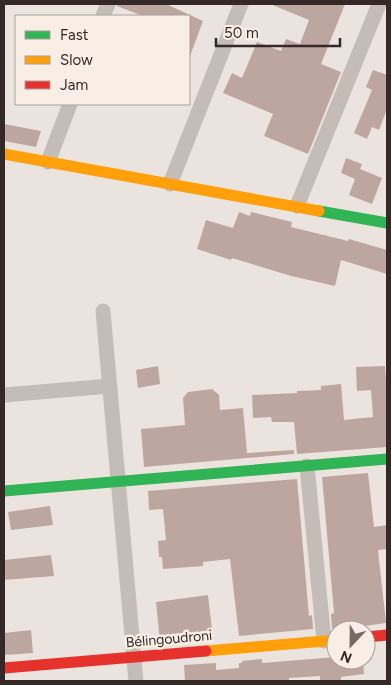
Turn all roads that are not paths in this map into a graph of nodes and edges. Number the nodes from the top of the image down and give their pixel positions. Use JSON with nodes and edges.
{"nodes":[{"id":1,"x":241,"y":4,"type":"edge"},
{"id":2,"x":379,"y":4,"type":"edge"},
{"id":3,"x":70,"y":105,"type":"edge"},
{"id":4,"x":4,"y":154,"type":"edge"},
{"id":5,"x":48,"y":162,"type":"junction"},
{"id":6,"x":170,"y":184,"type":"junction"},
{"id":7,"x":298,"y":206,"type":"junction"},
{"id":8,"x":387,"y":223,"type":"edge"},
{"id":9,"x":103,"y":312,"type":"dead end"},
{"id":10,"x":110,"y":386,"type":"junction"},
{"id":11,"x":4,"y":394,"type":"edge"},
{"id":12,"x":387,"y":459,"type":"edge"},
{"id":13,"x":307,"y":466,"type":"junction"},
{"id":14,"x":118,"y":481,"type":"junction"},
{"id":15,"x":4,"y":491,"type":"edge"},
{"id":16,"x":327,"y":620,"type":"edge"},
{"id":17,"x":326,"y":640,"type":"edge"},
{"id":18,"x":134,"y":657,"type":"junction"},
{"id":19,"x":4,"y":668,"type":"edge"},
{"id":20,"x":136,"y":681,"type":"edge"}],
"edges":[{"from":1,"to":6,"type":"street"},
{"from":2,"to":7,"type":"street"},
{"from":3,"to":5,"type":"street"},
{"from":4,"to":5,"type":"street"},
{"from":5,"to":6,"type":"street"},
{"from":6,"to":7,"type":"street"},
{"from":7,"to":8,"type":"street"},
{"from":9,"to":10,"type":"street"},
{"from":10,"to":11,"type":"street"},
{"from":10,"to":14,"type":"street"},
{"from":12,"to":13,"type":"street"},
{"from":13,"to":14,"type":"street"},
{"from":13,"to":16,"type":"street"},
{"from":14,"to":15,"type":"street"},
{"from":14,"to":18,"type":"street"},
{"from":17,"to":18,"type":"street","name":"Bélingoudroni"},
{"from":18,"to":19,"type":"street","name":"Bélingoudroni"},
{"from":18,"to":20,"type":"street"}]}
